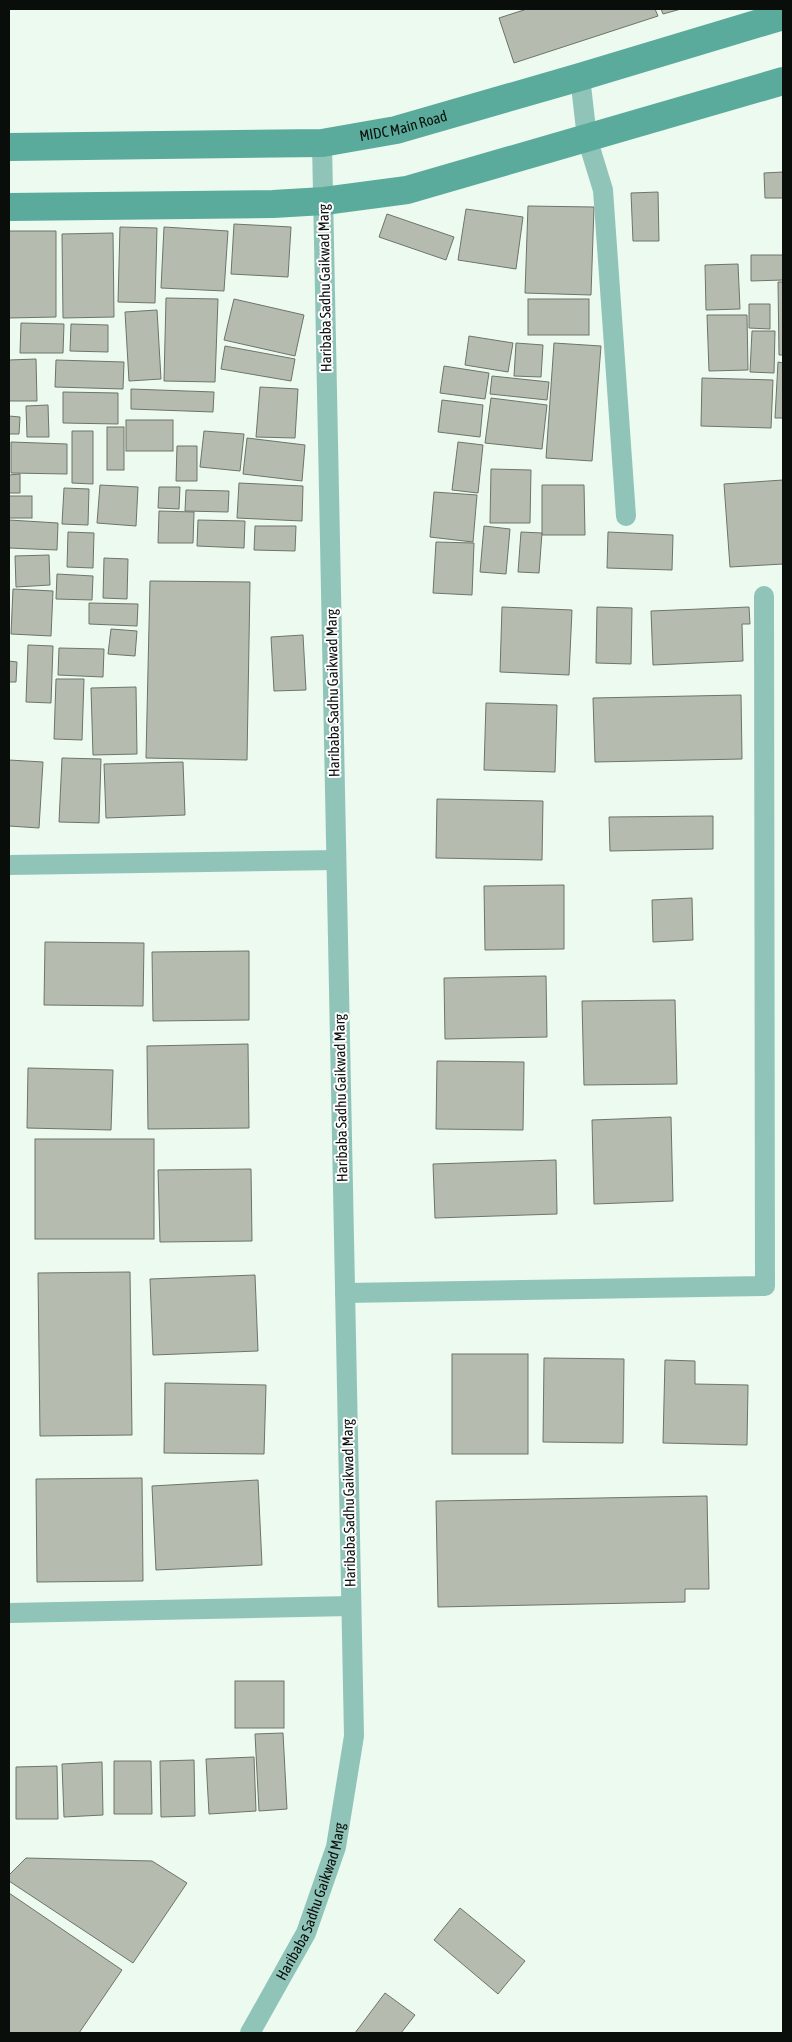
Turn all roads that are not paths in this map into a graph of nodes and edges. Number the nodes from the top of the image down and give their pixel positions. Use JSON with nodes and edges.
{"nodes":[{"id":1,"x":783,"y":16,"type":"edge"},
{"id":2,"x":580,"y":77,"type":"junction"},
{"id":3,"x":783,"y":81,"type":"edge"},
{"id":4,"x":588,"y":138,"type":"junction"},
{"id":5,"x":322,"y":143,"type":"junction"},
{"id":6,"x":9,"y":147,"type":"edge"},
{"id":7,"x":324,"y":201,"type":"junction"},
{"id":8,"x":9,"y":208,"type":"edge"},
{"id":9,"x":626,"y":516,"type":"dead end"},
{"id":10,"x":764,"y":596,"type":"dead end"},
{"id":11,"x":336,"y":860,"type":"junction"},
{"id":12,"x":9,"y":864,"type":"edge"},
{"id":13,"x":345,"y":1293,"type":"junction"},
{"id":14,"x":352,"y":1606,"type":"junction"},
{"id":15,"x":9,"y":1613,"type":"edge"},
{"id":16,"x":250,"y":2033,"type":"edge"}],
"edges":[{"from":1,"to":2,"type":"main road","name":"MIDC Main Road"},
{"from":2,"to":4,"type":"lane"},
{"from":2,"to":5,"type":"main road","name":"MIDC Main Road"},
{"from":3,"to":4,"type":"main road"},
{"from":4,"to":7,"type":"main road"},
{"from":4,"to":9,"type":"lane"},
{"from":5,"to":6,"type":"main road","name":"MIDC Main Road"},
{"from":5,"to":7,"type":"lane","name":"Haribaba Sadhu Gaikwad Marg"},
{"from":7,"to":8,"type":"main road"},
{"from":7,"to":11,"type":"lane","name":"Haribaba Sadhu Gaikwad Marg"},
{"from":10,"to":13,"type":"lane"},
{"from":11,"to":12,"type":"lane"},
{"from":11,"to":13,"type":"lane","name":"Haribaba Sadhu Gaikwad Marg"},
{"from":13,"to":14,"type":"lane","name":"Haribaba Sadhu Gaikwad Marg"},
{"from":14,"to":15,"type":"lane"},
{"from":14,"to":16,"type":"lane","name":"Haribaba Sadhu Gaikwad Marg"}]}
